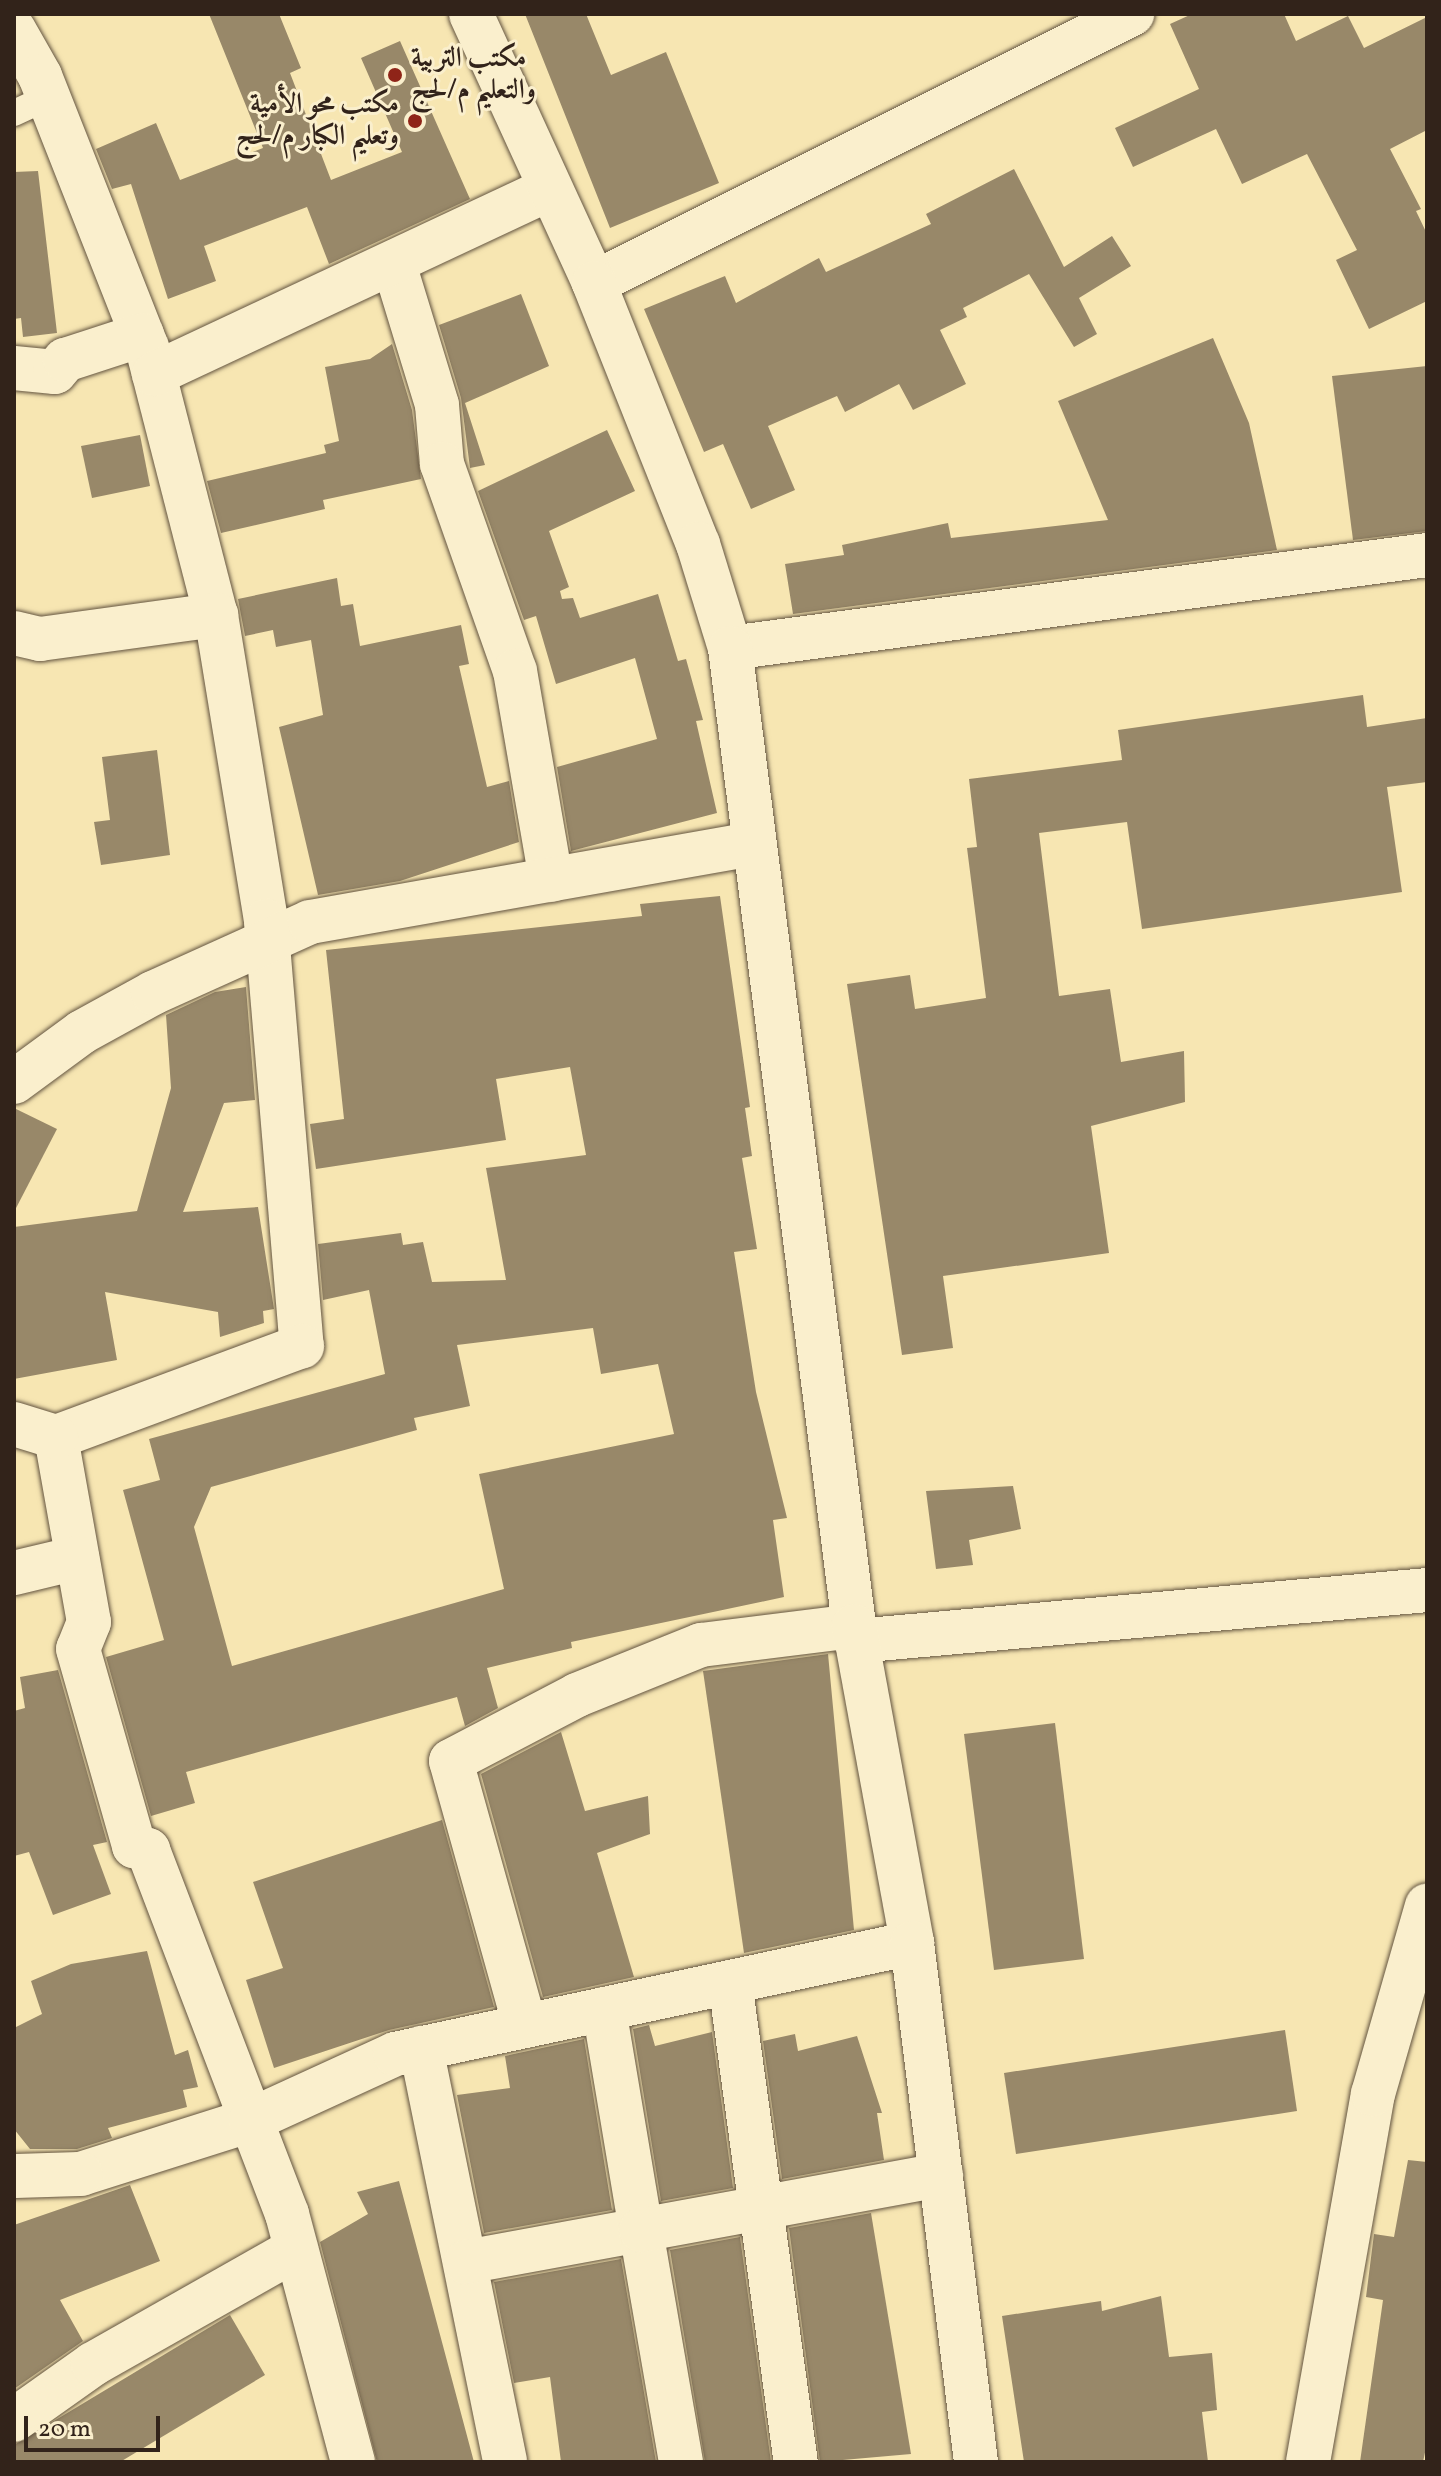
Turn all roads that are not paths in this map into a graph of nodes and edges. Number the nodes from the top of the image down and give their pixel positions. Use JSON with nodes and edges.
{"nodes":[{"id":1,"x":471,"y":14,"type":"edge"},
{"id":2,"x":1132,"y":14,"type":"edge"},
{"id":3,"x":14,"y":30,"type":"edge"},
{"id":4,"x":31,"y":105,"type":"edge"},
{"id":5,"x":547,"y":190,"type":"junction"},
{"id":6,"x":394,"y":264,"type":"junction"},
{"id":7,"x":594,"y":283,"type":"junction"},
{"id":8,"x":148,"y":355,"type":"junction"},
{"id":9,"x":14,"y":368,"type":"edge"},
{"id":10,"x":1427,"y":555,"type":"edge"},
{"id":11,"x":216,"y":615,"type":"junction"},
{"id":12,"x":14,"y":633,"type":"edge"},
{"id":13,"x":730,"y":648,"type":"junction"},
{"id":14,"x":753,"y":844,"type":"junction"},
{"id":15,"x":551,"y":880,"type":"junction"},
{"id":16,"x":268,"y":942,"type":"junction"},
{"id":17,"x":14,"y":1082,"type":"edge"},
{"id":18,"x":14,"y":1424,"type":"edge"},
{"id":19,"x":56,"y":1437,"type":"junction"},
{"id":20,"x":77,"y":1558,"type":"junction"},
{"id":21,"x":14,"y":1573,"type":"edge"},
{"id":22,"x":1427,"y":1590,"type":"edge"},
{"id":23,"x":855,"y":1634,"type":"junction"},
{"id":24,"x":1427,"y":1906,"type":"edge"},
{"id":25,"x":912,"y":1943,"type":"junction"},
{"id":26,"x":730,"y":1982,"type":"junction"},
{"id":27,"x":604,"y":2009,"type":"junction"},
{"id":28,"x":525,"y":2026,"type":"junction"},
{"id":29,"x":421,"y":2048,"type":"junction"},
{"id":30,"x":251,"y":2120,"type":"junction"},
{"id":31,"x":941,"y":2175,"type":"junction"},
{"id":32,"x":14,"y":2176,"type":"edge"},
{"id":33,"x":761,"y":2208,"type":"junction"},
{"id":34,"x":641,"y":2230,"type":"junction"},
{"id":35,"x":296,"y":2249,"type":"junction"},
{"id":36,"x":466,"y":2262,"type":"junction"},
{"id":37,"x":14,"y":2420,"type":"edge"},
{"id":38,"x":353,"y":2462,"type":"edge"},
{"id":39,"x":505,"y":2462,"type":"edge"},
{"id":40,"x":681,"y":2462,"type":"edge"},
{"id":41,"x":796,"y":2462,"type":"edge"},
{"id":42,"x":976,"y":2462,"type":"edge"},
{"id":43,"x":1308,"y":2462,"type":"edge"}],
"edges":[{"from":1,"to":5,"type":"street"},
{"from":2,"to":7,"type":"street"},
{"from":3,"to":4,"type":"street"},
{"from":4,"to":8,"type":"street"},
{"from":5,"to":6,"type":"street"},
{"from":5,"to":7,"type":"street"},
{"from":6,"to":8,"type":"street"},
{"from":6,"to":15,"type":"street"},
{"from":7,"to":13,"type":"street"},
{"from":8,"to":9,"type":"street"},
{"from":8,"to":11,"type":"street"},
{"from":10,"to":13,"type":"street"},
{"from":11,"to":12,"type":"street"},
{"from":11,"to":16,"type":"street"},
{"from":13,"to":14,"type":"street"},
{"from":14,"to":15,"type":"street"},
{"from":14,"to":23,"type":"street"},
{"from":15,"to":16,"type":"street"},
{"from":16,"to":17,"type":"street"},
{"from":16,"to":19,"type":"street"},
{"from":18,"to":19,"type":"street"},
{"from":19,"to":20,"type":"street"},
{"from":20,"to":21,"type":"street"},
{"from":20,"to":30,"type":"street"},
{"from":22,"to":23,"type":"street"},
{"from":23,"to":25,"type":"street"},
{"from":23,"to":28,"type":"street"},
{"from":24,"to":43,"type":"street"},
{"from":25,"to":26,"type":"street"},
{"from":25,"to":31,"type":"street"},
{"from":26,"to":27,"type":"street"},
{"from":26,"to":33,"type":"street"},
{"from":27,"to":28,"type":"street"},
{"from":27,"to":34,"type":"street"},
{"from":28,"to":29,"type":"street"},
{"from":29,"to":30,"type":"street"},
{"from":29,"to":36,"type":"street"},
{"from":30,"to":32,"type":"street"},
{"from":30,"to":35,"type":"street"},
{"from":31,"to":33,"type":"street"},
{"from":31,"to":42,"type":"street"},
{"from":33,"to":34,"type":"street"},
{"from":33,"to":41,"type":"street"},
{"from":34,"to":36,"type":"street"},
{"from":34,"to":40,"type":"street"},
{"from":35,"to":37,"type":"street"},
{"from":35,"to":38,"type":"street"},
{"from":36,"to":39,"type":"street"}]}
